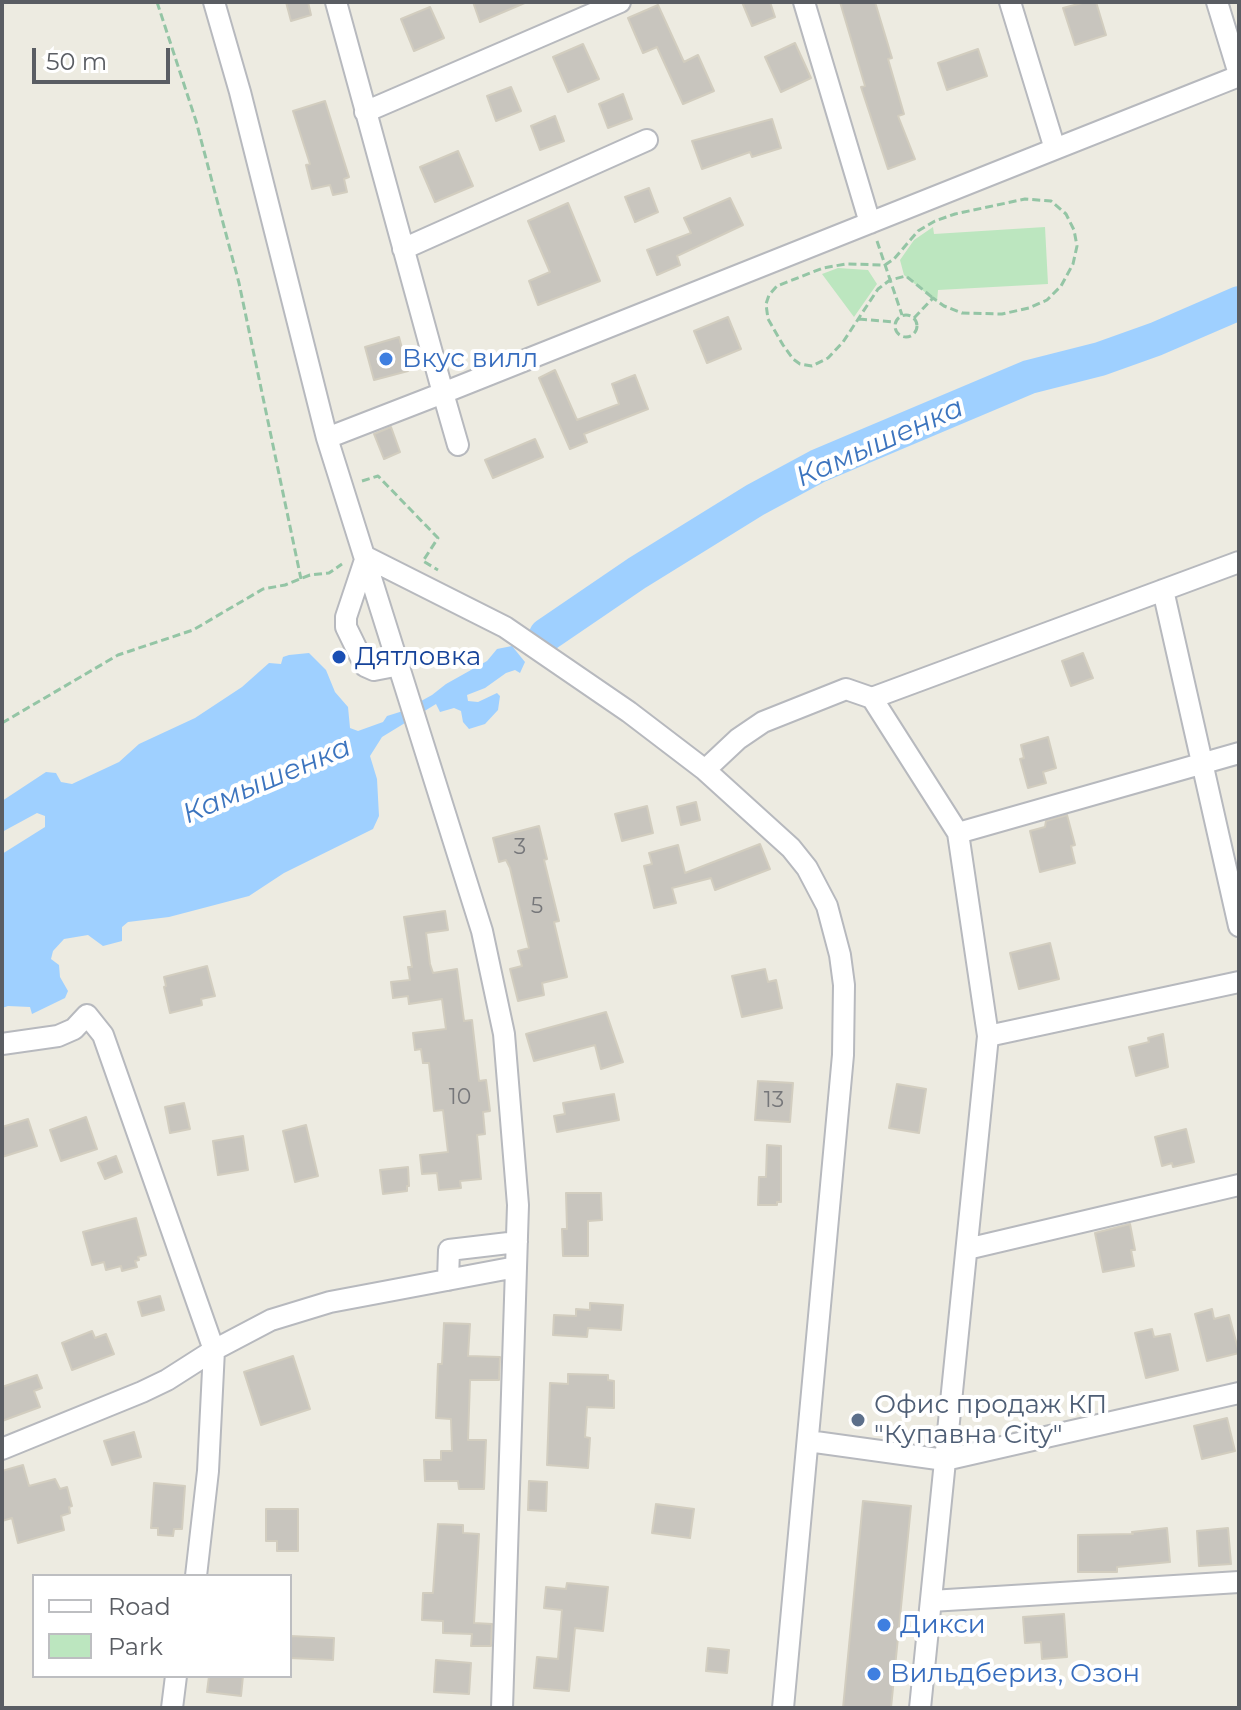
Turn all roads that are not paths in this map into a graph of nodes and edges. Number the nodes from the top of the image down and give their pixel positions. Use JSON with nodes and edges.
{"nodes":[{"id":1,"x":214,"y":2,"type":"edge"},
{"id":2,"x":336,"y":2,"type":"edge"},
{"id":3,"x":620,"y":2,"type":"edge"},
{"id":4,"x":804,"y":2,"type":"edge"},
{"id":5,"x":1010,"y":2,"type":"edge"},
{"id":6,"x":1217,"y":2,"type":"edge"},
{"id":7,"x":1239,"y":75,"type":"edge"},
{"id":8,"x":365,"y":112,"type":"junction"},
{"id":9,"x":647,"y":140,"type":"dead end"},
{"id":10,"x":1055,"y":149,"type":"junction"},
{"id":11,"x":870,"y":223,"type":"junction"},
{"id":12,"x":403,"y":249,"type":"junction"},
{"id":13,"x":443,"y":393,"type":"junction"},
{"id":14,"x":327,"y":438,"type":"junction"},
{"id":15,"x":458,"y":445,"type":"dead end"},
{"id":16,"x":366,"y":557,"type":"junction"},
{"id":17,"x":1239,"y":562,"type":"edge"},
{"id":18,"x":1163,"y":590,"type":"junction"},
{"id":19,"x":400,"y":665,"type":"junction"},
{"id":20,"x":872,"y":698,"type":"junction"},
{"id":21,"x":1239,"y":753,"type":"edge"},
{"id":22,"x":1202,"y":762,"type":"junction"},
{"id":23,"x":705,"y":770,"type":"junction"},
{"id":24,"x":958,"y":833,"type":"junction"},
{"id":25,"x":1239,"y":926,"type":"edge"},
{"id":26,"x":1239,"y":982,"type":"edge"},
{"id":27,"x":988,"y":1036,"type":"junction"},
{"id":28,"x":2,"y":1044,"type":"edge"},
{"id":29,"x":1239,"y":1185,"type":"edge"},
{"id":30,"x":517,"y":1242,"type":"junction"},
{"id":31,"x":967,"y":1249,"type":"junction"},
{"id":32,"x":516,"y":1267,"type":"junction"},
{"id":33,"x":448,"y":1280,"type":"junction"},
{"id":34,"x":214,"y":1350,"type":"junction"},
{"id":35,"x":1239,"y":1393,"type":"edge"},
{"id":36,"x":808,"y":1441,"type":"junction"},
{"id":37,"x":2,"y":1449,"type":"edge"},
{"id":38,"x":945,"y":1460,"type":"junction"},
{"id":39,"x":196,"y":1574,"type":"edge"},
{"id":40,"x":1239,"y":1582,"type":"edge"},
{"id":41,"x":931,"y":1601,"type":"junction"},
{"id":42,"x":176,"y":1678,"type":"edge"},
{"id":43,"x":172,"y":1708,"type":"edge"},
{"id":44,"x":502,"y":1708,"type":"edge"},
{"id":45,"x":783,"y":1708,"type":"edge"},
{"id":46,"x":920,"y":1708,"type":"edge"}],
"edges":[{"from":1,"to":14,"type":"street"},
{"from":2,"to":8,"type":"street"},
{"from":3,"to":8,"type":"street"},
{"from":4,"to":11,"type":"street"},
{"from":5,"to":10,"type":"street"},
{"from":6,"to":7,"type":"street"},
{"from":7,"to":10,"type":"street"},
{"from":8,"to":12,"type":"street"},
{"from":9,"to":12,"type":"street"},
{"from":10,"to":11,"type":"street"},
{"from":11,"to":13,"type":"street"},
{"from":12,"to":13,"type":"street"},
{"from":13,"to":14,"type":"street"},
{"from":13,"to":15,"type":"street"},
{"from":14,"to":16,"type":"street"},
{"from":16,"to":19,"type":"street"},
{"from":16,"to":19,"type":"street"},
{"from":16,"to":23,"type":"street"},
{"from":17,"to":18,"type":"street"},
{"from":18,"to":20,"type":"street"},
{"from":18,"to":22,"type":"street"},
{"from":19,"to":30,"type":"street"},
{"from":20,"to":23,"type":"street"},
{"from":20,"to":24,"type":"street"},
{"from":21,"to":22,"type":"street"},
{"from":22,"to":24,"type":"street"},
{"from":22,"to":25,"type":"street"},
{"from":23,"to":36,"type":"street"},
{"from":24,"to":27,"type":"street"},
{"from":26,"to":27,"type":"street"},
{"from":27,"to":31,"type":"street"},
{"from":28,"to":34,"type":"street"},
{"from":29,"to":31,"type":"street"},
{"from":30,"to":32,"type":"street"},
{"from":30,"to":33,"type":"street"},
{"from":31,"to":38,"type":"street"},
{"from":32,"to":33,"type":"street"},
{"from":32,"to":44,"type":"street"},
{"from":33,"to":34,"type":"street"},
{"from":34,"to":37,"type":"street"},
{"from":34,"to":39,"type":"street"},
{"from":35,"to":38,"type":"street"},
{"from":36,"to":38,"type":"street"},
{"from":36,"to":45,"type":"street"},
{"from":38,"to":41,"type":"street"},
{"from":40,"to":41,"type":"street"},
{"from":41,"to":46,"type":"street"},
{"from":42,"to":43,"type":"street"}]}
